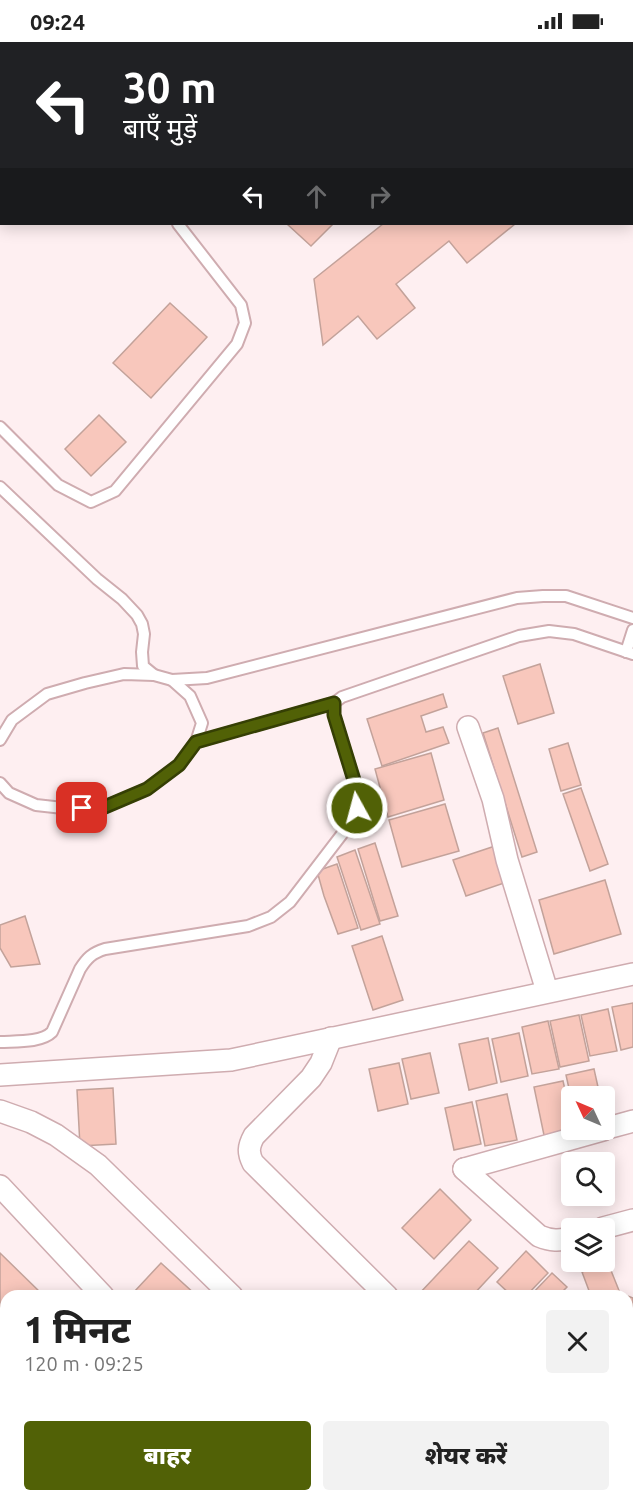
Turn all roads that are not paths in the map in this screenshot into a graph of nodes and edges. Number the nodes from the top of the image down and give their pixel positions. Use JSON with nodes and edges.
{"nodes":[{"id":1,"x":179,"y":225,"type":"edge"},
{"id":2,"x":0,"y":427,"type":"edge"},
{"id":3,"x":0,"y":487,"type":"edge"},
{"id":4,"x":633,"y":618,"type":"edge"},
{"id":5,"x":633,"y":630,"type":"edge"},
{"id":6,"x":629,"y":653,"type":"edge"},
{"id":7,"x":154,"y":675,"type":"junction"},
{"id":8,"x":172,"y":680,"type":"junction"},
{"id":9,"x":334,"y":703,"type":"junction"},
{"id":10,"x":468,"y":727,"type":"dead end"},
{"id":11,"x":0,"y":740,"type":"edge"},
{"id":12,"x":196,"y":742,"type":"junction"},
{"id":13,"x":0,"y":783,"type":"edge"},
{"id":14,"x":633,"y":974,"type":"edge"},
{"id":15,"x":547,"y":991,"type":"junction"},
{"id":16,"x":332,"y":1038,"type":"junction"},
{"id":17,"x":0,"y":1042,"type":"edge"},
{"id":18,"x":0,"y":1075,"type":"edge"},
{"id":19,"x":0,"y":1111,"type":"edge"},
{"id":20,"x":633,"y":1121,"type":"edge"},
{"id":21,"x":615,"y":1126,"type":"edge"},
{"id":22,"x":566,"y":1140,"type":"edge"},
{"id":23,"x":0,"y":1186,"type":"edge"},
{"id":24,"x":633,"y":1220,"type":"edge"},
{"id":25,"x":615,"y":1225,"type":"edge"},
{"id":26,"x":561,"y":1241,"type":"edge"},
{"id":27,"x":97,"y":1290,"type":"edge"},
{"id":28,"x":226,"y":1290,"type":"edge"},
{"id":29,"x":381,"y":1290,"type":"edge"}],
"edges":[{"from":1,"to":2,"type":"lane"},
{"from":3,"to":7,"type":"lane"},
{"from":4,"to":8,"type":"lane"},
{"from":5,"to":6,"type":"lane"},
{"from":6,"to":9,"type":"lane"},
{"from":7,"to":8,"type":"lane"},
{"from":7,"to":11,"type":"lane"},
{"from":8,"to":12,"type":"lane"},
{"from":9,"to":12,"type":"lane"},
{"from":9,"to":17,"type":"lane"},
{"from":10,"to":15,"type":"street"},
{"from":12,"to":13,"type":"lane"},
{"from":14,"to":15,"type":"street"},
{"from":15,"to":16,"type":"street"},
{"from":16,"to":18,"type":"street"},
{"from":16,"to":29,"type":"street"},
{"from":19,"to":28,"type":"street"},
{"from":20,"to":21,"type":"street"},
{"from":22,"to":26,"type":"street"},
{"from":23,"to":27,"type":"street"},
{"from":24,"to":25,"type":"street"}]}
